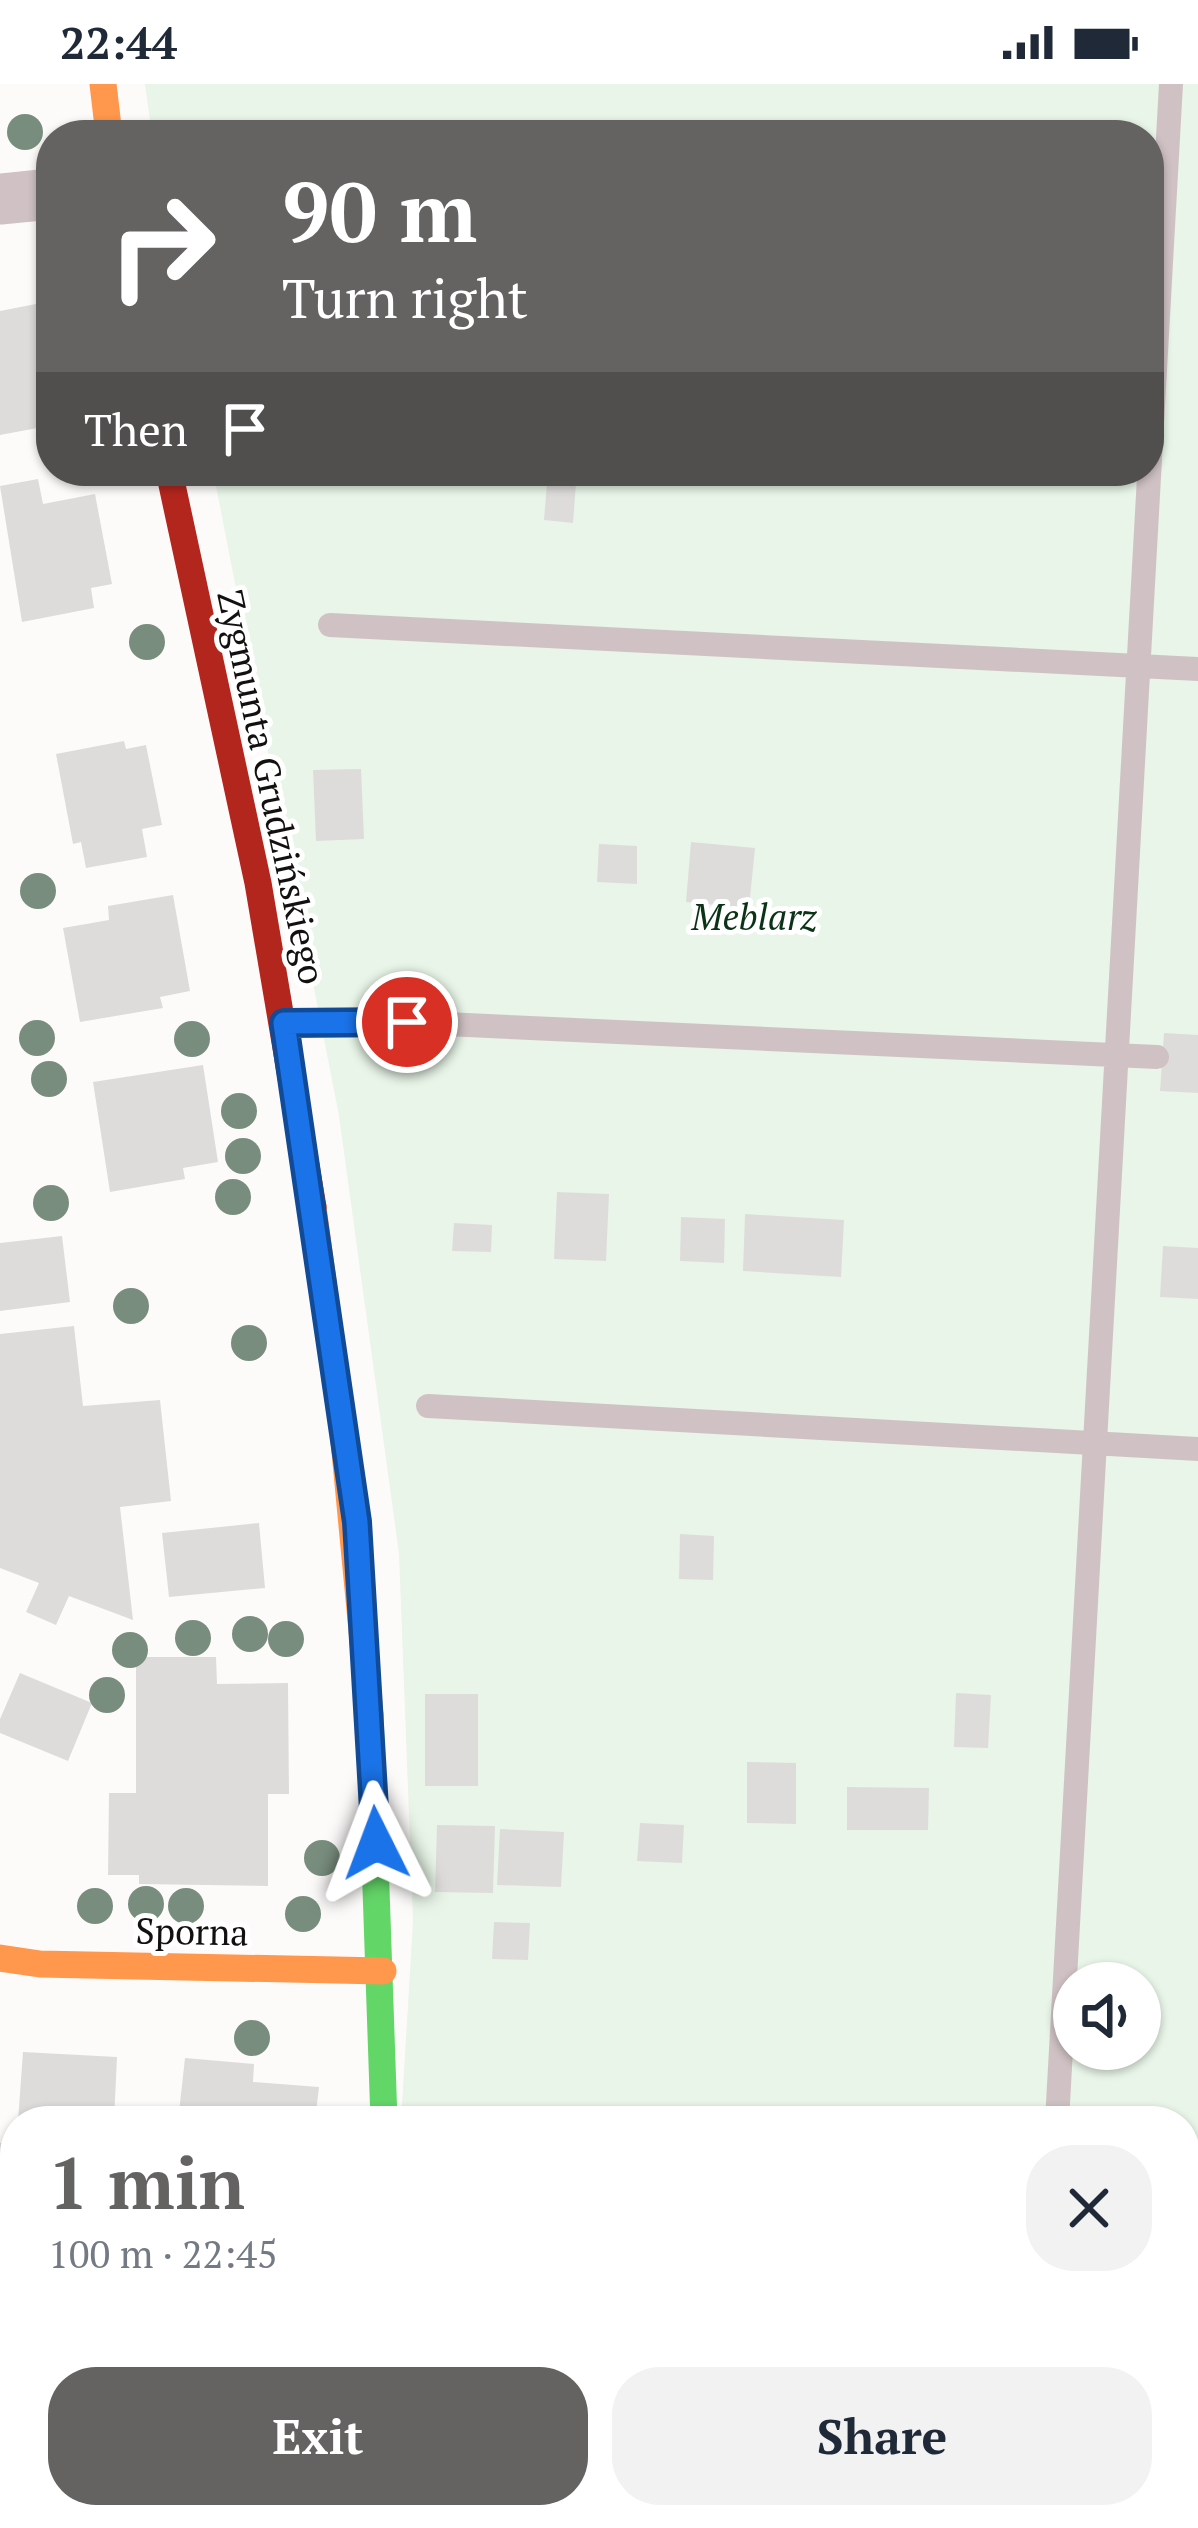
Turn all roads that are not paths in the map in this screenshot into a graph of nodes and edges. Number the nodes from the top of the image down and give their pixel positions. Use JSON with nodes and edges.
{"nodes":[{"id":1,"x":104,"y":84,"type":"edge"},
{"id":2,"x":1171,"y":84,"type":"edge"},
{"id":3,"x":108,"y":120,"type":"edge"},
{"id":4,"x":36,"y":195,"type":"edge"},
{"id":5,"x":0,"y":199,"type":"edge"},
{"id":6,"x":1164,"y":215,"type":"edge"},
{"id":7,"x":172,"y":486,"type":"edge"},
{"id":8,"x":1150,"y":486,"type":"edge"},
{"id":9,"x":330,"y":625,"type":"dead end"},
{"id":10,"x":1140,"y":666,"type":"junction"},
{"id":11,"x":1198,"y":669,"type":"edge"},
{"id":12,"x":284,"y":1023,"type":"junction"},
{"id":13,"x":1119,"y":1055,"type":"junction"},
{"id":14,"x":1157,"y":1058,"type":"dead end"},
{"id":15,"x":428,"y":1406,"type":"dead end"},
{"id":16,"x":1096,"y":1443,"type":"junction"},
{"id":17,"x":1198,"y":1449,"type":"edge"},
{"id":18,"x":0,"y":1958,"type":"edge"},
{"id":19,"x":382,"y":1972,"type":"junction"},
{"id":20,"x":384,"y":2106,"type":"edge"},
{"id":21,"x":1058,"y":2106,"type":"edge"}],
"edges":[{"from":1,"to":3,"type":"street"},
{"from":2,"to":6,"type":"lane"},
{"from":4,"to":5,"type":"street"},
{"from":7,"to":12,"type":"street","name":"Zygmunta Grudzińskiego"},
{"from":8,"to":10,"type":"lane"},
{"from":9,"to":10,"type":"lane"},
{"from":10,"to":11,"type":"lane"},
{"from":10,"to":13,"type":"lane"},
{"from":12,"to":13,"type":"lane"},
{"from":12,"to":19,"type":"street","name":"Zygmunta Grudzińskiego"},
{"from":13,"to":14,"type":"lane"},
{"from":13,"to":16,"type":"lane"},
{"from":15,"to":16,"type":"lane"},
{"from":16,"to":17,"type":"lane"},
{"from":16,"to":21,"type":"lane"},
{"from":18,"to":19,"type":"street","name":"Sporna"},
{"from":19,"to":20,"type":"street","name":"Zygmunta Grudzińskiego"}]}
